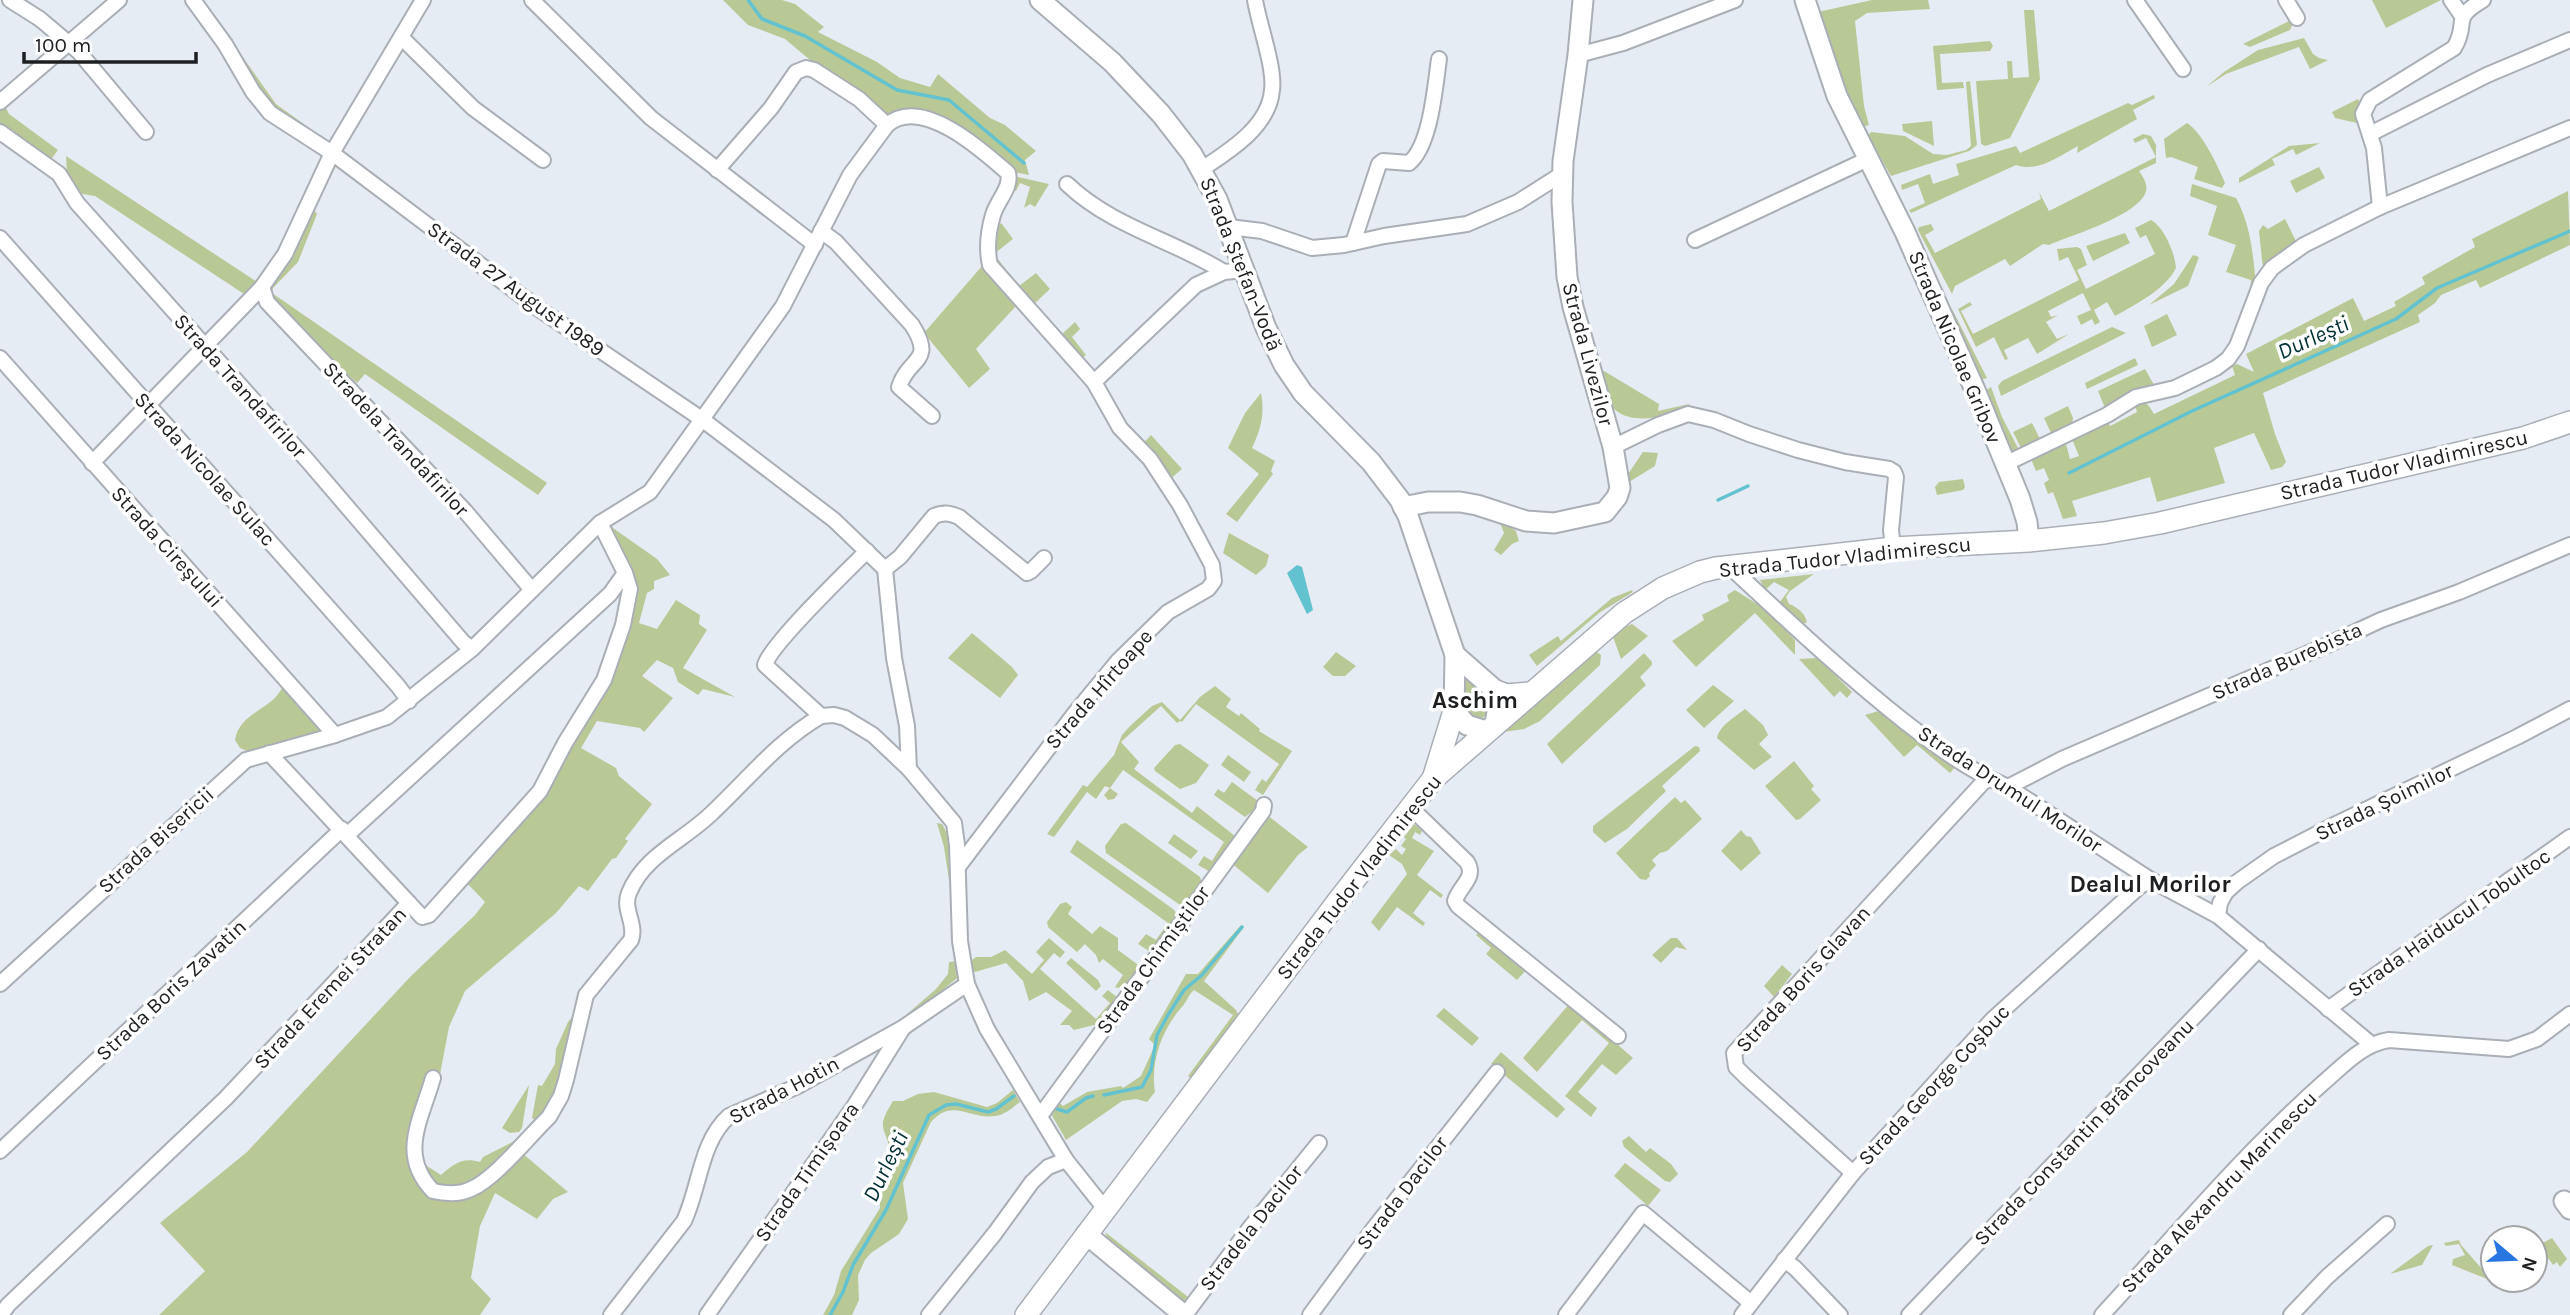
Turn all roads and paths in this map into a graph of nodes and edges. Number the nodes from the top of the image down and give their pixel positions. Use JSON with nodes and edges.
{"nodes":[{"id":1,"x":10,"y":0,"type":"edge"},
{"id":2,"x":119,"y":0,"type":"edge"},
{"id":3,"x":193,"y":0,"type":"edge"},
{"id":4,"x":423,"y":0,"type":"edge"},
{"id":5,"x":532,"y":0,"type":"edge"},
{"id":6,"x":1040,"y":0,"type":"edge"},
{"id":7,"x":1255,"y":0,"type":"edge"},
{"id":8,"x":1583,"y":0,"type":"edge"},
{"id":9,"x":1804,"y":0,"type":"edge"},
{"id":10,"x":2135,"y":0,"type":"edge"},
{"id":11,"x":2286,"y":0,"type":"edge"},
{"id":12,"x":2451,"y":0,"type":"edge"},
{"id":13,"x":2483,"y":0,"type":"edge"},
{"id":14,"x":1727,"y":2,"type":"edge"},
{"id":15,"x":2462,"y":16,"type":"junction"},
{"id":16,"x":2297,"y":18,"type":"dead end"},
{"id":17,"x":402,"y":38,"type":"junction"},
{"id":18,"x":2570,"y":40,"type":"edge"},
{"id":19,"x":69,"y":43,"type":"junction"},
{"id":20,"x":1578,"y":55,"type":"junction"},
{"id":21,"x":1439,"y":59,"type":"dead end"},
{"id":22,"x":2183,"y":69,"type":"dead end"},
{"id":23,"x":0,"y":102,"type":"edge"},
{"id":24,"x":887,"y":125,"type":"junction"},
{"id":25,"x":2570,"y":128,"type":"edge"},
{"id":26,"x":0,"y":132,"type":"edge"},
{"id":27,"x":146,"y":132,"type":"dead end"},
{"id":28,"x":2370,"y":134,"type":"junction"},
{"id":29,"x":332,"y":153,"type":"junction"},
{"id":30,"x":1868,"y":159,"type":"junction"},
{"id":31,"x":543,"y":160,"type":"dead end"},
{"id":32,"x":1202,"y":169,"type":"junction"},
{"id":33,"x":717,"y":170,"type":"junction"},
{"id":34,"x":1562,"y":174,"type":"junction"},
{"id":35,"x":1067,"y":184,"type":"dead end"},
{"id":36,"x":2380,"y":207,"type":"junction"},
{"id":37,"x":1229,"y":227,"type":"junction"},
{"id":38,"x":821,"y":231,"type":"junction"},
{"id":39,"x":0,"y":238,"type":"edge"},
{"id":40,"x":1695,"y":240,"type":"dead end"},
{"id":41,"x":1353,"y":243,"type":"junction"},
{"id":42,"x":815,"y":245,"type":"junction"},
{"id":43,"x":1244,"y":271,"type":"junction"},
{"id":44,"x":1224,"y":272,"type":"junction"},
{"id":45,"x":262,"y":287,"type":"junction"},
{"id":46,"x":205,"y":347,"type":"junction"},
{"id":47,"x":0,"y":358,"type":"edge"},
{"id":48,"x":1094,"y":382,"type":"junction"},
{"id":49,"x":148,"y":406,"type":"junction"},
{"id":50,"x":932,"y":416,"type":"dead end"},
{"id":51,"x":703,"y":420,"type":"junction"},
{"id":52,"x":2570,"y":422,"type":"edge"},
{"id":53,"x":1613,"y":447,"type":"junction"},
{"id":54,"x":92,"y":463,"type":"junction"},
{"id":55,"x":2005,"y":464,"type":"junction"},
{"id":56,"x":1404,"y":507,"type":"junction"},
{"id":57,"x":600,"y":523,"type":"junction"},
{"id":58,"x":2029,"y":541,"type":"junction"},
{"id":59,"x":2570,"y":545,"type":"edge"},
{"id":60,"x":1893,"y":548,"type":"junction"},
{"id":61,"x":867,"y":551,"type":"junction"},
{"id":62,"x":1044,"y":558,"type":"dead end"},
{"id":63,"x":1728,"y":566,"type":"junction"},
{"id":64,"x":885,"y":569,"type":"junction"},
{"id":65,"x":625,"y":573,"type":"junction"},
{"id":66,"x":533,"y":590,"type":"junction"},
{"id":67,"x":472,"y":649,"type":"junction"},
{"id":68,"x":1455,"y":655,"type":"junction"},
{"id":69,"x":1496,"y":691,"type":"junction"},
{"id":70,"x":1530,"y":693,"type":"junction"},
{"id":71,"x":409,"y":701,"type":"junction"},
{"id":72,"x":2570,"y":709,"type":"edge"},
{"id":73,"x":1454,"y":711,"type":"junction"},
{"id":74,"x":821,"y":716,"type":"junction"},
{"id":75,"x":1491,"y":728,"type":"junction"},
{"id":76,"x":335,"y":735,"type":"junction"},
{"id":77,"x":269,"y":753,"type":"junction"},
{"id":78,"x":909,"y":769,"type":"junction"},
{"id":79,"x":1987,"y":778,"type":"junction"},
{"id":80,"x":1432,"y":780,"type":"junction"},
{"id":81,"x":2008,"y":787,"type":"junction"},
{"id":82,"x":1264,"y":805,"type":"dead end"},
{"id":83,"x":1410,"y":807,"type":"junction"},
{"id":84,"x":344,"y":832,"type":"junction"},
{"id":85,"x":2570,"y":837,"type":"edge"},
{"id":86,"x":958,"y":867,"type":"junction"},
{"id":87,"x":2151,"y":880,"type":"junction"},
{"id":88,"x":409,"y":903,"type":"junction"},
{"id":89,"x":2218,"y":916,"type":"junction"},
{"id":90,"x":2259,"y":949,"type":"junction"},
{"id":91,"x":0,"y":984,"type":"edge"},
{"id":92,"x":967,"y":984,"type":"junction"},
{"id":93,"x":2328,"y":1009,"type":"junction"},
{"id":94,"x":2570,"y":1014,"type":"edge"},
{"id":95,"x":904,"y":1027,"type":"junction"},
{"id":96,"x":1618,"y":1036,"type":"dead end"},
{"id":97,"x":2371,"y":1044,"type":"junction"},
{"id":98,"x":1497,"y":1072,"type":"dead end"},
{"id":99,"x":433,"y":1078,"type":"dead end"},
{"id":100,"x":1040,"y":1116,"type":"junction"},
{"id":101,"x":1319,"y":1143,"type":"dead end"},
{"id":102,"x":0,"y":1151,"type":"edge"},
{"id":103,"x":1066,"y":1160,"type":"junction"},
{"id":104,"x":1853,"y":1173,"type":"junction"},
{"id":105,"x":1105,"y":1209,"type":"junction"},
{"id":106,"x":2387,"y":1224,"type":"dead end"},
{"id":107,"x":1086,"y":1234,"type":"junction"},
{"id":108,"x":1784,"y":1260,"type":"junction"},
{"id":109,"x":1746,"y":1309,"type":"edge"},
{"id":110,"x":1,"y":1315,"type":"edge"},
{"id":111,"x":611,"y":1315,"type":"edge"},
{"id":112,"x":707,"y":1315,"type":"edge"},
{"id":113,"x":929,"y":1315,"type":"edge"},
{"id":114,"x":1026,"y":1315,"type":"edge"},
{"id":115,"x":1184,"y":1315,"type":"edge"},
{"id":116,"x":1310,"y":1315,"type":"edge"},
{"id":117,"x":1566,"y":1315,"type":"edge"},
{"id":118,"x":1840,"y":1315,"type":"edge"},
{"id":119,"x":1909,"y":1315,"type":"edge"},
{"id":120,"x":2102,"y":1315,"type":"edge"},
{"id":121,"x":2291,"y":1315,"type":"edge"}],
"edges":[{"from":1,"to":19,"type":"street"},
{"from":2,"to":19,"type":"street"},
{"from":3,"to":29,"type":"street","name":"Strada 27 August 1989"},
{"from":4,"to":17,"type":"street"},
{"from":5,"to":33,"type":"street"},
{"from":6,"to":32,"type":"street","name":"Strada Ștefan-Vodă"},
{"from":7,"to":32,"type":"street"},
{"from":8,"to":20,"type":"street","name":"Strada Livezilor"},
{"from":9,"to":30,"type":"street","name":"Strada Nicolae Gribov"},
{"from":10,"to":22,"type":"street"},
{"from":11,"to":16,"type":"street"},
{"from":12,"to":15,"type":"street"},
{"from":13,"to":15,"type":"street"},
{"from":14,"to":20,"type":"street"},
{"from":15,"to":28,"type":"street"},
{"from":17,"to":29,"type":"street"},
{"from":17,"to":31,"type":"street"},
{"from":18,"to":28,"type":"street"},
{"from":19,"to":23,"type":"street"},
{"from":19,"to":27,"type":"street"},
{"from":20,"to":34,"type":"street","name":"Strada Livezilor"},
{"from":21,"to":41,"type":"street"},
{"from":24,"to":33,"type":"street"},
{"from":24,"to":38,"type":"street"},
{"from":24,"to":48,"type":"street","name":"Strada Hîrtoape"},
{"from":25,"to":36,"type":"street"},
{"from":26,"to":46,"type":"street","name":"Strada Trandafirilor"},
{"from":28,"to":36,"type":"street"},
{"from":29,"to":45,"type":"street"},
{"from":29,"to":51,"type":"street","name":"Strada 27 August 1989"},
{"from":30,"to":40,"type":"street"},
{"from":30,"to":55,"type":"street","name":"Strada Nicolae Gribov"},
{"from":32,"to":37,"type":"street","name":"Strada Ștefan-Vodă"},
{"from":33,"to":42,"type":"street"},
{"from":34,"to":41,"type":"street"},
{"from":34,"to":53,"type":"street","name":"Strada Livezilor"},
{"from":35,"to":44,"type":"street","name":"Strada Ștefan-Vodă"},
{"from":36,"to":55,"type":"street"},
{"from":37,"to":41,"type":"street"},
{"from":37,"to":43,"type":"street","name":"Strada Ștefan-Vodă"},
{"from":38,"to":42,"type":"street"},
{"from":38,"to":50,"type":"street"},
{"from":39,"to":49,"type":"street","name":"Strada Nicolae Sulac"},
{"from":42,"to":51,"type":"street"},
{"from":43,"to":44,"type":"street"},
{"from":43,"to":56,"type":"street","name":"Strada Ștefan-Vodă"},
{"from":44,"to":48,"type":"street"},
{"from":45,"to":46,"type":"street"},
{"from":45,"to":66,"type":"street","name":"Stradela Trandafirilor"},
{"from":46,"to":49,"type":"street"},
{"from":46,"to":67,"type":"street","name":"Strada Trandafirilor"},
{"from":47,"to":54,"type":"street","name":"Strada Cireşului"},
{"from":48,"to":86,"type":"street","name":"Strada Hîrtoape"},
{"from":49,"to":54,"type":"street"},
{"from":49,"to":71,"type":"street","name":"Strada Nicolae Sulac"},
{"from":51,"to":57,"type":"street"},
{"from":51,"to":61,"type":"street","name":"Strada 27 August 1989"},
{"from":52,"to":58,"type":"main road","name":"Strada Tudor Vladimirescu"},
{"from":53,"to":56,"type":"street"},
{"from":53,"to":60,"type":"street","name":"Strada Livezilor"},
{"from":54,"to":76,"type":"street","name":"Strada Cireşului"},
{"from":55,"to":58,"type":"street","name":"Strada Nicolae Gribov"},
{"from":56,"to":68,"type":"street","name":"Strada Ștefan-Vodă"},
{"from":57,"to":65,"type":"street"},
{"from":57,"to":66,"type":"street","name":"Strada Bisericii"},
{"from":58,"to":60,"type":"main road","name":"Strada Tudor Vladimirescu"},
{"from":59,"to":81,"type":"street","name":"Strada Burebista"},
{"from":60,"to":63,"type":"main road","name":"Strada Tudor Vladimirescu"},
{"from":61,"to":64,"type":"street","name":"Strada 27 August 1989"},
{"from":61,"to":74,"type":"street"},
{"from":62,"to":64,"type":"street"},
{"from":63,"to":70,"type":"main road","name":"Strada Tudor Vladimirescu"},
{"from":63,"to":79,"type":"street","name":"Strada Drumul Morilor"},
{"from":64,"to":78,"type":"street"},
{"from":65,"to":84,"type":"street","name":"Strada Boris Zavatin"},
{"from":65,"to":88,"type":"street","name":"Strada Eremei Stratan"},
{"from":66,"to":67,"type":"street","name":"Strada Bisericii"},
{"from":67,"to":71,"type":"street","name":"Strada Bisericii"},
{"from":68,"to":69,"type":"street","name":"Strada Ștefan-Vodă"},
{"from":68,"to":73,"type":"street","name":"Strada Ștefan-Vodă"},
{"from":69,"to":70,"type":"main road"},
{"from":69,"to":75,"type":"street"},
{"from":70,"to":75,"type":"main road","name":"Strada Tudor Vladimirescu"},
{"from":71,"to":76,"type":"street","name":"Strada Bisericii"},
{"from":72,"to":89,"type":"street","name":"Strada Șoimilor"},
{"from":73,"to":75,"type":"street"},
{"from":73,"to":80,"type":"main road"},
{"from":74,"to":78,"type":"street"},
{"from":74,"to":99,"type":"street"},
{"from":75,"to":80,"type":"main road","name":"Strada Tudor Vladimirescu"},
{"from":76,"to":77,"type":"street","name":"Strada Bisericii"},
{"from":77,"to":84,"type":"street"},
{"from":77,"to":91,"type":"street","name":"Strada Bisericii"},
{"from":78,"to":86,"type":"street"},
{"from":79,"to":81,"type":"street","name":"Strada Drumul Morilor"},
{"from":79,"to":104,"type":"street","name":"Strada Boris Glavan"},
{"from":80,"to":83,"type":"main road","name":"Strada Tudor Vladimirescu"},
{"from":81,"to":87,"type":"street","name":"Strada Drumul Morilor"},
{"from":82,"to":100,"type":"street","name":"Strada Chimiștilor"},
{"from":83,"to":96,"type":"street"},
{"from":83,"to":105,"type":"main road","name":"Strada Tudor Vladimirescu"},
{"from":84,"to":88,"type":"street"},
{"from":84,"to":102,"type":"street","name":"Strada Boris Zavatin"},
{"from":85,"to":93,"type":"street","name":"Strada Haiducul Tobultoc"},
{"from":86,"to":92,"type":"street"},
{"from":87,"to":89,"type":"street","name":"Strada Drumul Morilor"},
{"from":87,"to":104,"type":"street","name":"Strada George Coșbuc"},
{"from":88,"to":110,"type":"street","name":"Strada Eremei Stratan"},
{"from":89,"to":90,"type":"street","name":"Strada Drumul Morilor"},
{"from":90,"to":93,"type":"street","name":"Strada Drumul Morilor"},
{"from":90,"to":119,"type":"street","name":"Strada Constantin Brâncoveanu"},
{"from":92,"to":95,"type":"street","name":"Strada Hotin"},
{"from":92,"to":100,"type":"street"},
{"from":93,"to":97,"type":"street","name":"Strada Drumul Morilor"},
{"from":94,"to":97,"type":"street"},
{"from":95,"to":111,"type":"street","name":"Strada Hotin"},
{"from":95,"to":112,"type":"street","name":"Strada Timișoara"},
{"from":97,"to":120,"type":"street","name":"Strada Alexandru Marinescu"},
{"from":98,"to":116,"type":"street","name":"Strada Dacilor"},
{"from":100,"to":103,"type":"street"},
{"from":101,"to":115,"type":"street","name":"Stradela Dacilor"},
{"from":103,"to":105,"type":"street"},
{"from":103,"to":113,"type":"street"},
{"from":104,"to":108,"type":"street","name":"Strada George Coșbuc"},
{"from":105,"to":107,"type":"main road","name":"Strada Tudor Vladimirescu"},
{"from":106,"to":121,"type":"street"},
{"from":107,"to":114,"type":"main road","name":"Strada Tudor Vladimirescu"},
{"from":107,"to":115,"type":"street"},
{"from":108,"to":109,"type":"street","name":"Strada George Coșbuc"},
{"from":108,"to":118,"type":"street"},
{"from":109,"to":117,"type":"street"}]}
